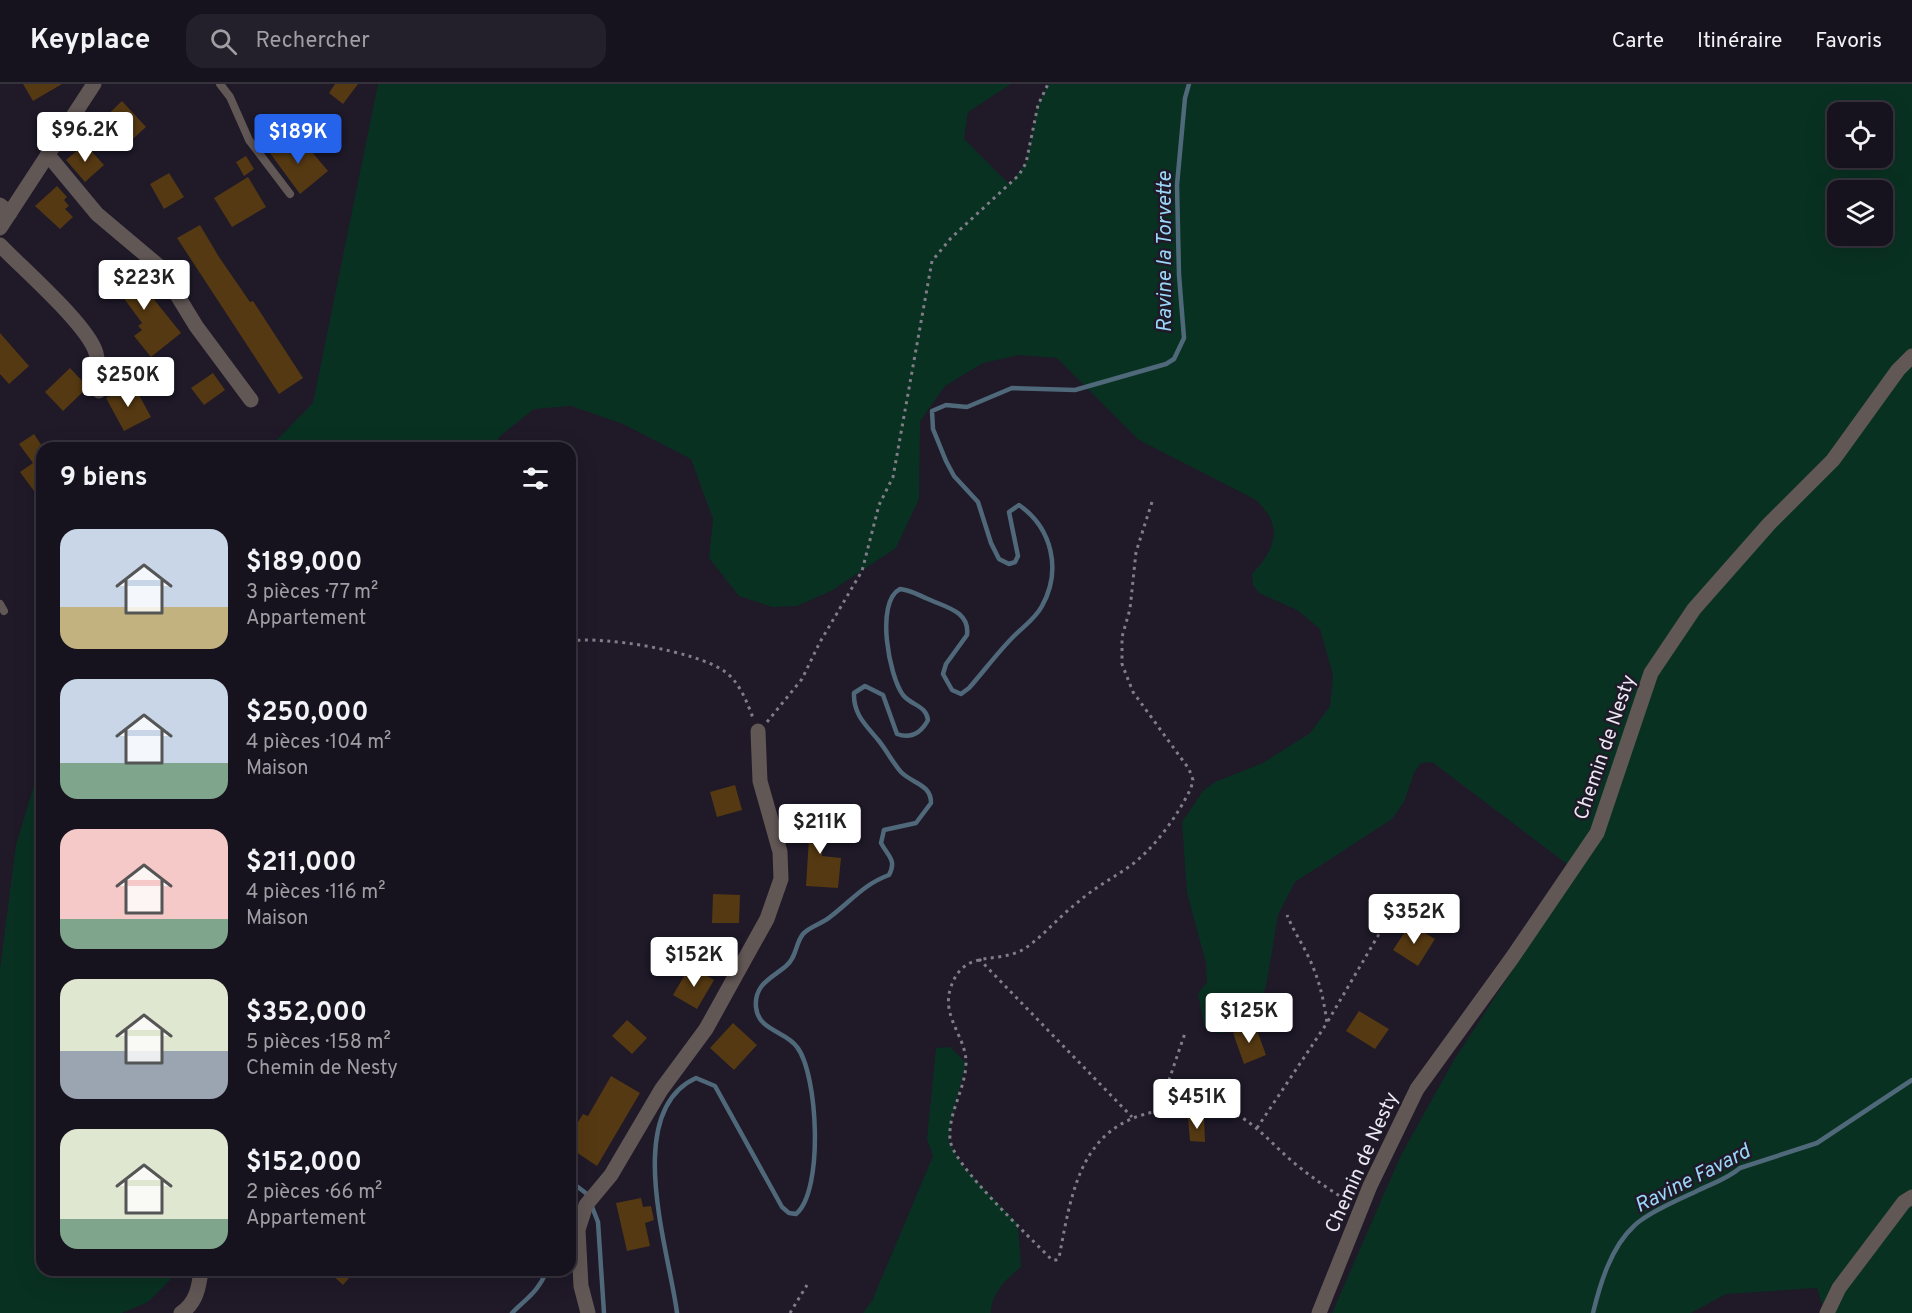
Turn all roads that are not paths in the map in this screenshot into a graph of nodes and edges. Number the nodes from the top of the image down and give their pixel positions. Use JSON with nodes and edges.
{"nodes":[{"id":1,"x":94,"y":84,"type":"edge"},
{"id":2,"x":220,"y":84,"type":"edge"},
{"id":3,"x":48,"y":155,"type":"junction"},
{"id":4,"x":290,"y":194,"type":"dead end"},
{"id":5,"x":5,"y":209,"type":"edge"},
{"id":6,"x":0,"y":228,"type":"edge"},
{"id":7,"x":0,"y":245,"type":"edge"},
{"id":8,"x":1912,"y":356,"type":"edge"},
{"id":9,"x":99,"y":391,"type":"dead end"},
{"id":10,"x":251,"y":400,"type":"dead end"},
{"id":11,"x":758,"y":731,"type":"road end"},
{"id":12,"x":1912,"y":1197,"type":"edge"},
{"id":13,"x":200,"y":1276,"type":"edge"},
{"id":14,"x":181,"y":1313,"type":"edge"},
{"id":15,"x":588,"y":1313,"type":"edge"},
{"id":16,"x":1319,"y":1313,"type":"edge"},
{"id":17,"x":1827,"y":1313,"type":"edge"}],
"edges":[{"from":1,"to":3,"type":"street"},
{"from":2,"to":4,"type":"lane"},
{"from":3,"to":5,"type":"street"},
{"from":3,"to":10,"type":"street"},
{"from":5,"to":6,"type":"street"},
{"from":7,"to":9,"type":"street"},
{"from":8,"to":16,"type":"street","name":"Chemin de Nesty"},
{"from":11,"to":15,"type":"street"},
{"from":12,"to":17,"type":"street"},
{"from":13,"to":14,"type":"street"}]}
